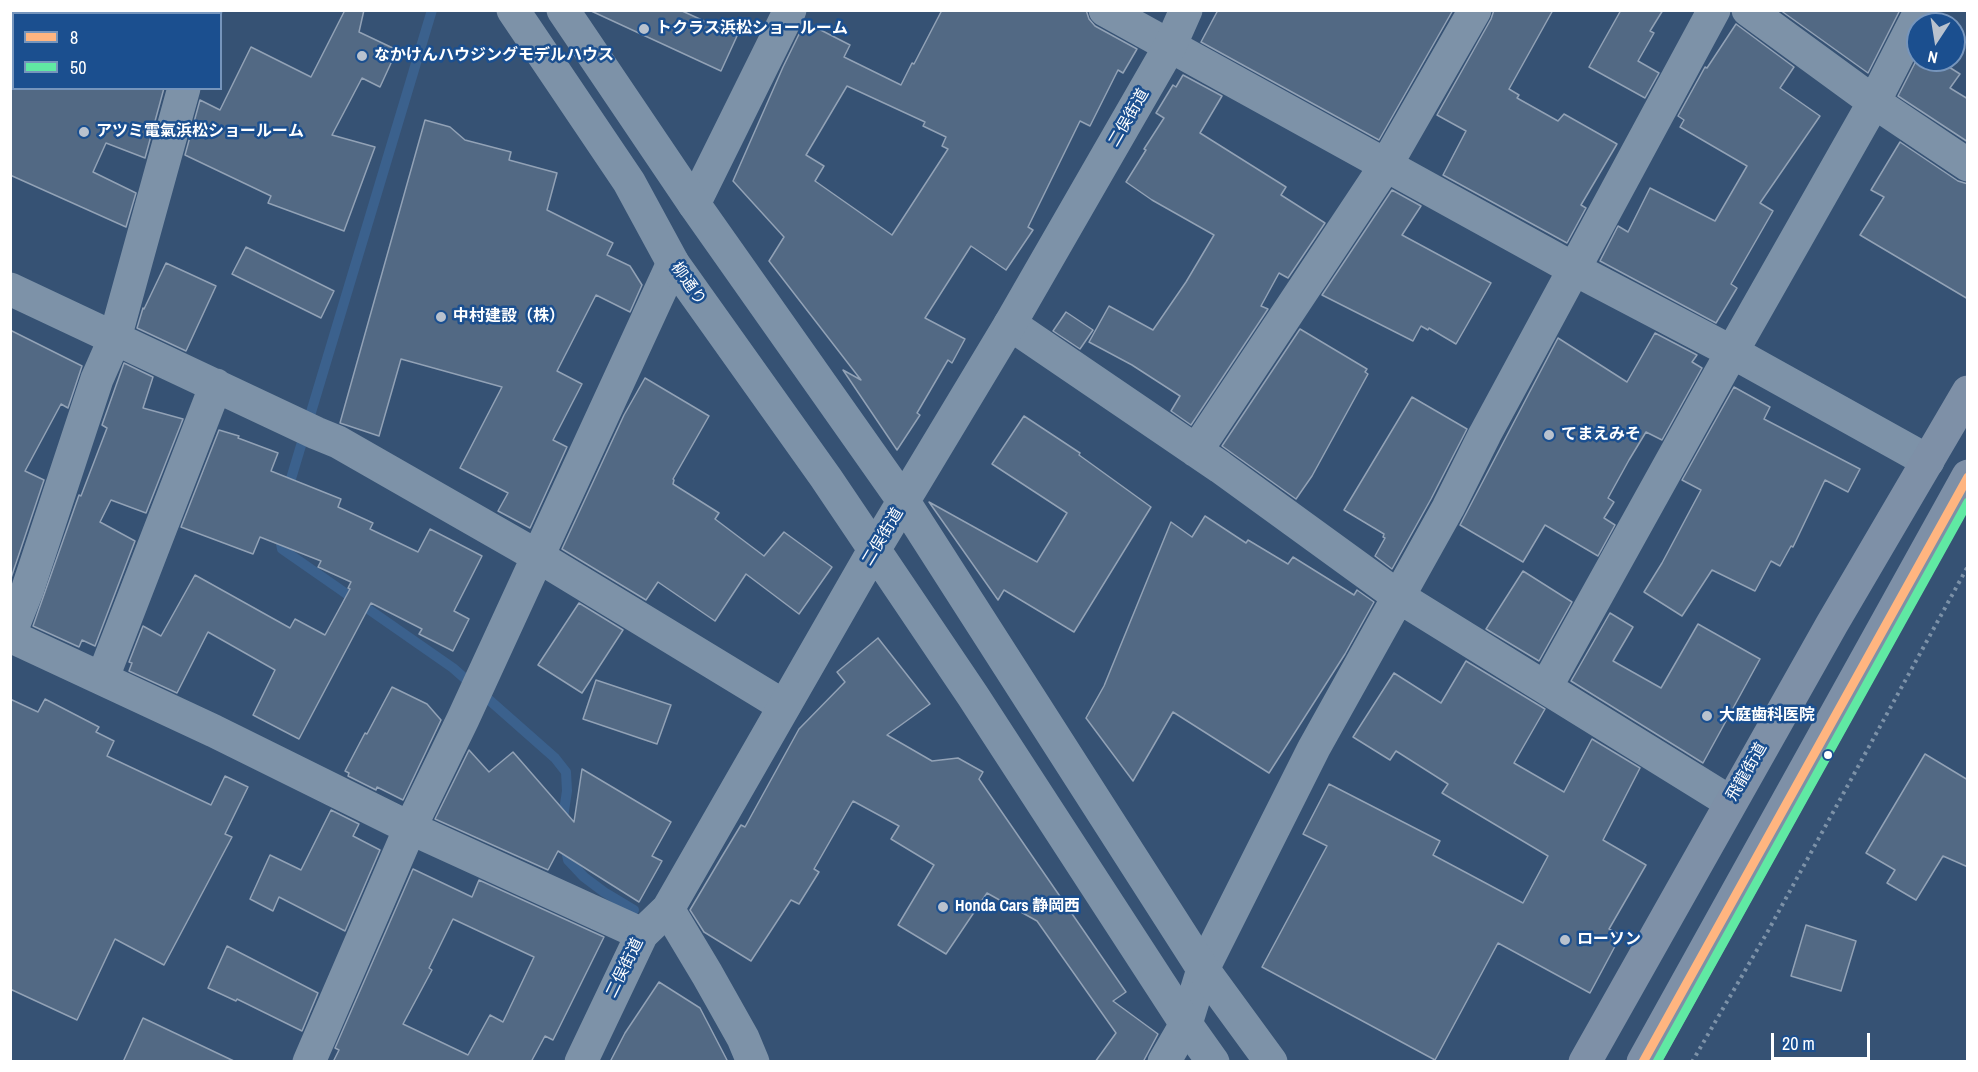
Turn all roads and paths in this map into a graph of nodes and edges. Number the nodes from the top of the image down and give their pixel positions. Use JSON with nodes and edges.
{"nodes":[{"id":1,"x":513,"y":10,"type":"edge"},
{"id":2,"x":562,"y":10,"type":"edge"},
{"id":3,"x":790,"y":10,"type":"edge"},
{"id":4,"x":1105,"y":10,"type":"edge"},
{"id":5,"x":1186,"y":10,"type":"edge"},
{"id":6,"x":1475,"y":10,"type":"edge"},
{"id":7,"x":1714,"y":10,"type":"edge"},
{"id":8,"x":1748,"y":10,"type":"edge"},
{"id":9,"x":1921,"y":10,"type":"edge"},
{"id":10,"x":1170,"y":46,"type":"junction"},
{"id":11,"x":183,"y":90,"type":"edge"},
{"id":12,"x":1874,"y":102,"type":"junction"},
{"id":13,"x":1386,"y":165,"type":"junction"},
{"id":14,"x":1968,"y":165,"type":"edge"},
{"id":15,"x":694,"y":204,"type":"junction"},
{"id":16,"x":673,"y":263,"type":"junction"},
{"id":17,"x":1574,"y":269,"type":"junction"},
{"id":18,"x":10,"y":289,"type":"edge"},
{"id":19,"x":1010,"y":324,"type":"junction"},
{"id":20,"x":115,"y":338,"type":"junction"},
{"id":21,"x":1732,"y":351,"type":"junction"},
{"id":22,"x":216,"y":385,"type":"junction"},
{"id":23,"x":1968,"y":392,"type":"edge"},
{"id":24,"x":1196,"y":451,"type":"junction"},
{"id":25,"x":1928,"y":461,"type":"junction"},
{"id":26,"x":1968,"y":476,"type":"edge"},
{"id":27,"x":904,"y":502,"type":"junction"},
{"id":28,"x":874,"y":550,"type":"junction"},
{"id":29,"x":538,"y":557,"type":"junction"},
{"id":30,"x":1968,"y":566,"type":"edge"},
{"id":31,"x":1399,"y":597,"type":"junction"},
{"id":32,"x":10,"y":635,"type":"edge"},
{"id":33,"x":103,"y":677,"type":"junction"},
{"id":34,"x":1546,"y":687,"type":"junction"},
{"id":35,"x":784,"y":706,"type":"junction"},
{"id":36,"x":1730,"y":802,"type":"junction"},
{"id":37,"x":410,"y":828,"type":"junction"},
{"id":38,"x":668,"y":909,"type":"junction"},
{"id":39,"x":642,"y":934,"type":"junction"},
{"id":40,"x":1203,"y":969,"type":"junction"},
{"id":41,"x":1186,"y":1024,"type":"junction"},
{"id":42,"x":309,"y":1062,"type":"edge"},
{"id":43,"x":581,"y":1062,"type":"edge"},
{"id":44,"x":753,"y":1062,"type":"edge"},
{"id":45,"x":1164,"y":1062,"type":"edge"},
{"id":46,"x":1213,"y":1062,"type":"edge"},
{"id":47,"x":1271,"y":1062,"type":"edge"},
{"id":48,"x":1585,"y":1062,"type":"edge"},
{"id":49,"x":1643,"y":1062,"type":"edge"},
{"id":50,"x":1692,"y":1062,"type":"edge"}],
"edges":[{"from":1,"to":16,"type":"street","name":"柳通り"},
{"from":2,"to":15,"type":"street"},
{"from":3,"to":15,"type":"street"},
{"from":4,"to":10,"type":"street"},
{"from":5,"to":10,"type":"street","name":"二俣街道"},
{"from":6,"to":13,"type":"street"},
{"from":7,"to":17,"type":"street"},
{"from":8,"to":12,"type":"street"},
{"from":9,"to":12,"type":"street"},
{"from":10,"to":13,"type":"street"},
{"from":10,"to":19,"type":"street","name":"二俣街道"},
{"from":11,"to":20,"type":"street"},
{"from":12,"to":14,"type":"street"},
{"from":12,"to":21,"type":"street"},
{"from":13,"to":17,"type":"street"},
{"from":13,"to":24,"type":"street"},
{"from":15,"to":27,"type":"street"},
{"from":16,"to":28,"type":"street","name":"柳通り"},
{"from":16,"to":29,"type":"street"},
{"from":17,"to":21,"type":"street"},
{"from":17,"to":31,"type":"street"},
{"from":18,"to":20,"type":"street"},
{"from":19,"to":24,"type":"street"},
{"from":19,"to":27,"type":"street","name":"二俣街道"},
{"from":20,"to":22,"type":"street"},
{"from":20,"to":32,"type":"street"},
{"from":21,"to":25,"type":"street"},
{"from":21,"to":34,"type":"street"},
{"from":22,"to":29,"type":"street"},
{"from":22,"to":33,"type":"street"},
{"from":23,"to":25,"type":"highway","name":"飛龍街道"},
{"from":24,"to":31,"type":"street"},
{"from":25,"to":36,"type":"highway","name":"飛龍街道"},
{"from":26,"to":49,"type":"highway"},
{"from":27,"to":28,"type":"street","name":"二俣街道"},
{"from":27,"to":40,"type":"street"},
{"from":28,"to":35,"type":"street","name":"二俣街道"},
{"from":28,"to":41,"type":"street","name":"柳通り"},
{"from":29,"to":35,"type":"street"},
{"from":29,"to":37,"type":"street"},
{"from":30,"to":50,"type":"path"},
{"from":31,"to":34,"type":"street"},
{"from":31,"to":40,"type":"street"},
{"from":32,"to":33,"type":"street"},
{"from":33,"to":37,"type":"street"},
{"from":34,"to":36,"type":"street"},
{"from":35,"to":38,"type":"street","name":"二俣街道"},
{"from":36,"to":48,"type":"highway","name":"飛龍街道"},
{"from":37,"to":39,"type":"street"},
{"from":37,"to":42,"type":"street"},
{"from":38,"to":39,"type":"street","name":"二俣街道"},
{"from":38,"to":44,"type":"street"},
{"from":39,"to":43,"type":"street","name":"二俣街道"},
{"from":40,"to":41,"type":"street"},
{"from":40,"to":47,"type":"street"},
{"from":41,"to":45,"type":"street"},
{"from":41,"to":46,"type":"street","name":"柳通り"}]}
